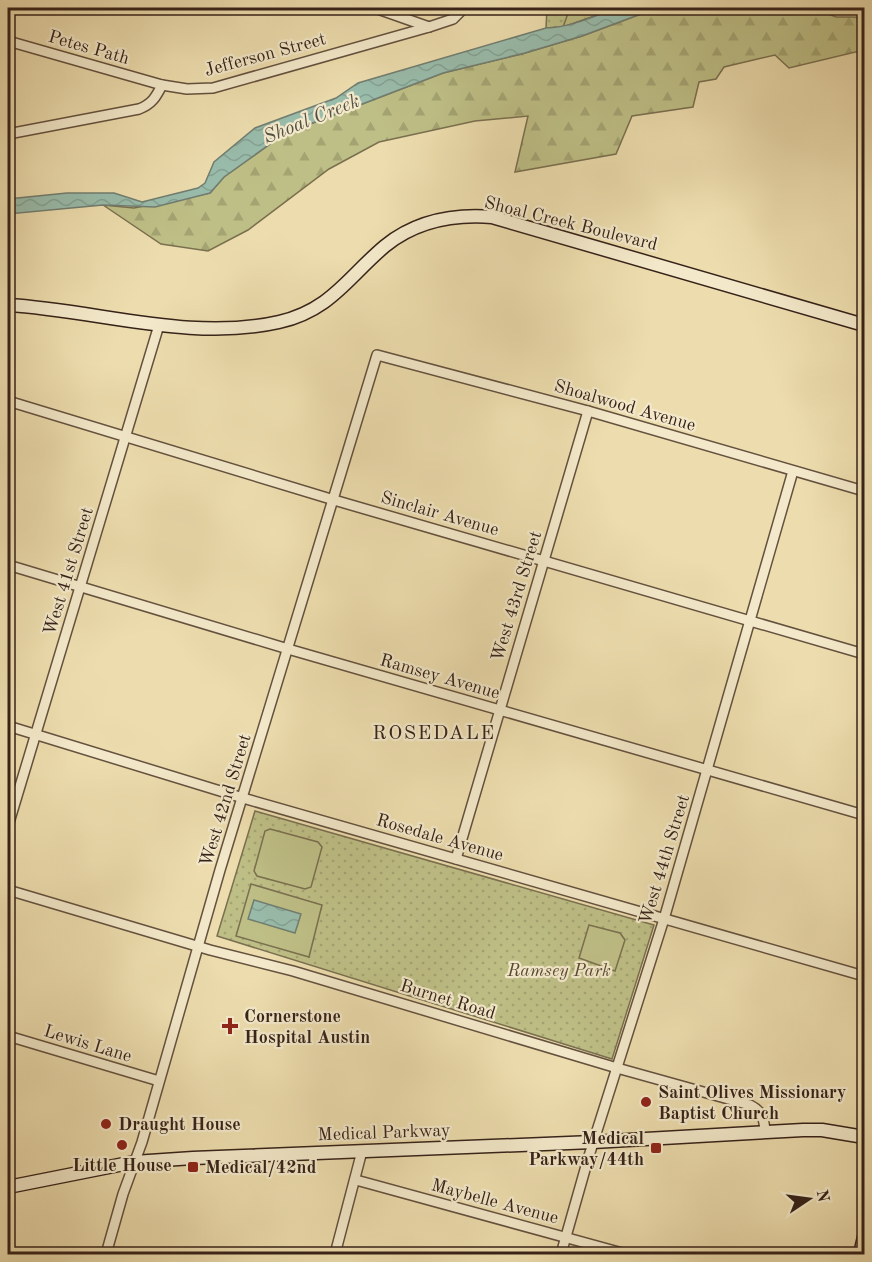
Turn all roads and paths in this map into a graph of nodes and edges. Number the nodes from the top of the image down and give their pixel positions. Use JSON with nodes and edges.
{"nodes":[{"id":1,"x":375,"y":8,"type":"edge"},
{"id":2,"x":464,"y":8,"type":"edge"},
{"id":3,"x":429,"y":27,"type":"junction"},
{"id":4,"x":8,"y":41,"type":"edge"},
{"id":5,"x":162,"y":85,"type":"junction"},
{"id":6,"x":8,"y":134,"type":"edge"},
{"id":7,"x":8,"y":304,"type":"edge"},
{"id":8,"x":864,"y":324,"type":"edge"},
{"id":9,"x":159,"y":325,"type":"junction"},
{"id":10,"x":376,"y":354,"type":"joint"},
{"id":11,"x":8,"y":401,"type":"edge"},
{"id":12,"x":588,"y":411,"type":"junction"},
{"id":13,"x":125,"y":438,"type":"junction"},
{"id":14,"x":793,"y":471,"type":"junction"},
{"id":15,"x":864,"y":491,"type":"edge"},
{"id":16,"x":334,"y":500,"type":"junction"},
{"id":17,"x":543,"y":561,"type":"junction"},
{"id":18,"x":8,"y":565,"type":"edge"},
{"id":19,"x":80,"y":586,"type":"junction"},
{"id":20,"x":751,"y":621,"type":"junction"},
{"id":21,"x":288,"y":649,"type":"junction"},
{"id":22,"x":864,"y":654,"type":"edge"},
{"id":23,"x":498,"y":710,"type":"junction"},
{"id":24,"x":8,"y":726,"type":"edge"},
{"id":25,"x":36,"y":735,"type":"junction"},
{"id":26,"x":708,"y":769,"type":"junction"},
{"id":27,"x":243,"y":798,"type":"junction"},
{"id":28,"x":864,"y":815,"type":"edge"},
{"id":29,"x":8,"y":826,"type":"edge"},
{"id":30,"x":456,"y":859,"type":"junction"},
{"id":31,"x":8,"y":890,"type":"edge"},
{"id":32,"x":664,"y":919,"type":"junction"},
{"id":33,"x":198,"y":946,"type":"junction"},
{"id":34,"x":864,"y":976,"type":"edge"},
{"id":35,"x":8,"y":1036,"type":"edge"},
{"id":36,"x":617,"y":1068,"type":"junction"},
{"id":37,"x":159,"y":1081,"type":"junction"},
{"id":38,"x":765,"y":1131,"type":"junction"},
{"id":39,"x":864,"y":1137,"type":"edge"},
{"id":40,"x":593,"y":1142,"type":"junction"},
{"id":41,"x":362,"y":1151,"type":"junction"},
{"id":42,"x":135,"y":1162,"type":"junction"},
{"id":43,"x":356,"y":1180,"type":"junction"},
{"id":44,"x":8,"y":1187,"type":"edge"},
{"id":45,"x":566,"y":1237,"type":"junction"},
{"id":46,"x":864,"y":1237,"type":"edge"},
{"id":47,"x":106,"y":1254,"type":"edge"},
{"id":48,"x":335,"y":1254,"type":"edge"},
{"id":49,"x":561,"y":1254,"type":"edge"},
{"id":50,"x":626,"y":1254,"type":"edge"},
{"id":51,"x":860,"y":1254,"type":"edge"}],
"edges":[{"from":1,"to":3,"type":"street"},
{"from":2,"to":3,"type":"street","name":"Jefferson Street"},
{"from":3,"to":5,"type":"street","name":"Jefferson Street"},
{"from":4,"to":5,"type":"street","name":"Petes Path"},
{"from":5,"to":6,"type":"street"},
{"from":7,"to":9,"type":"street","name":"Shoal Creek Boulevard"},
{"from":8,"to":9,"type":"street","name":"Shoal Creek Boulevard"},
{"from":9,"to":13,"type":"street","name":"West 41st Street"},
{"from":10,"to":12,"type":"street","name":"Shoalwood Avenue"},
{"from":10,"to":16,"type":"street","name":"West 42nd Street"},
{"from":11,"to":13,"type":"street","name":"Sinclair Avenue"},
{"from":12,"to":14,"type":"street","name":"Shoalwood Avenue"},
{"from":12,"to":17,"type":"street","name":"West 43rd Street"},
{"from":13,"to":16,"type":"street","name":"Sinclair Avenue"},
{"from":13,"to":19,"type":"street","name":"West 41st Street"},
{"from":14,"to":15,"type":"street","name":"Shoalwood Avenue"},
{"from":14,"to":20,"type":"street","name":"West 44th Street"},
{"from":16,"to":17,"type":"street","name":"Sinclair Avenue"},
{"from":16,"to":21,"type":"street","name":"West 42nd Street"},
{"from":17,"to":20,"type":"street","name":"Sinclair Avenue"},
{"from":17,"to":23,"type":"street","name":"West 43rd Street"},
{"from":18,"to":19,"type":"street","name":"Ramsey Avenue"},
{"from":19,"to":21,"type":"street","name":"Ramsey Avenue"},
{"from":19,"to":25,"type":"street","name":"West 41st Street"},
{"from":20,"to":22,"type":"street","name":"Sinclair Avenue"},
{"from":20,"to":26,"type":"street","name":"West 44th Street"},
{"from":21,"to":23,"type":"street","name":"Ramsey Avenue"},
{"from":21,"to":27,"type":"street","name":"West 42nd Street"},
{"from":23,"to":26,"type":"street","name":"Ramsey Avenue"},
{"from":23,"to":30,"type":"street","name":"West 43rd Street"},
{"from":24,"to":25,"type":"street","name":"Rosedale Avenue"},
{"from":25,"to":27,"type":"street","name":"Rosedale Avenue"},
{"from":25,"to":29,"type":"street","name":"West 41st Street"},
{"from":26,"to":28,"type":"street","name":"Ramsey Avenue"},
{"from":26,"to":32,"type":"street","name":"West 44th Street"},
{"from":27,"to":30,"type":"street","name":"Rosedale Avenue"},
{"from":27,"to":33,"type":"street","name":"West 42nd Street"},
{"from":30,"to":32,"type":"street","name":"Rosedale Avenue"},
{"from":31,"to":33,"type":"street","name":"Burnet Road"},
{"from":32,"to":34,"type":"street","name":"Rosedale Avenue"},
{"from":32,"to":36,"type":"street","name":"West 44th Street"},
{"from":33,"to":36,"type":"street","name":"Burnet Road"},
{"from":33,"to":37,"type":"street","name":"West 42nd Street"},
{"from":35,"to":37,"type":"street","name":"Lewis Lane"},
{"from":36,"to":38,"type":"street","name":"Burnet Road"},
{"from":36,"to":40,"type":"street","name":"West 44th Street"},
{"from":37,"to":42,"type":"street","name":"West 42nd Street"},
{"from":38,"to":39,"type":"street"},
{"from":38,"to":40,"type":"street","name":"Medical Parkway"},
{"from":40,"to":41,"type":"street","name":"Medical Parkway"},
{"from":40,"to":45,"type":"street","name":"West 44th Street"},
{"from":41,"to":42,"type":"street","name":"Medical Parkway"},
{"from":41,"to":43,"type":"street"},
{"from":42,"to":44,"type":"street","name":"Medical Parkway"},
{"from":42,"to":47,"type":"street","name":"West 42nd Street"},
{"from":43,"to":45,"type":"street","name":"Maybelle Avenue"},
{"from":43,"to":48,"type":"street"},
{"from":45,"to":49,"type":"street","name":"West 44th Street"},
{"from":45,"to":50,"type":"street","name":"Maybelle Avenue"},
{"from":46,"to":51,"type":"street"}]}
